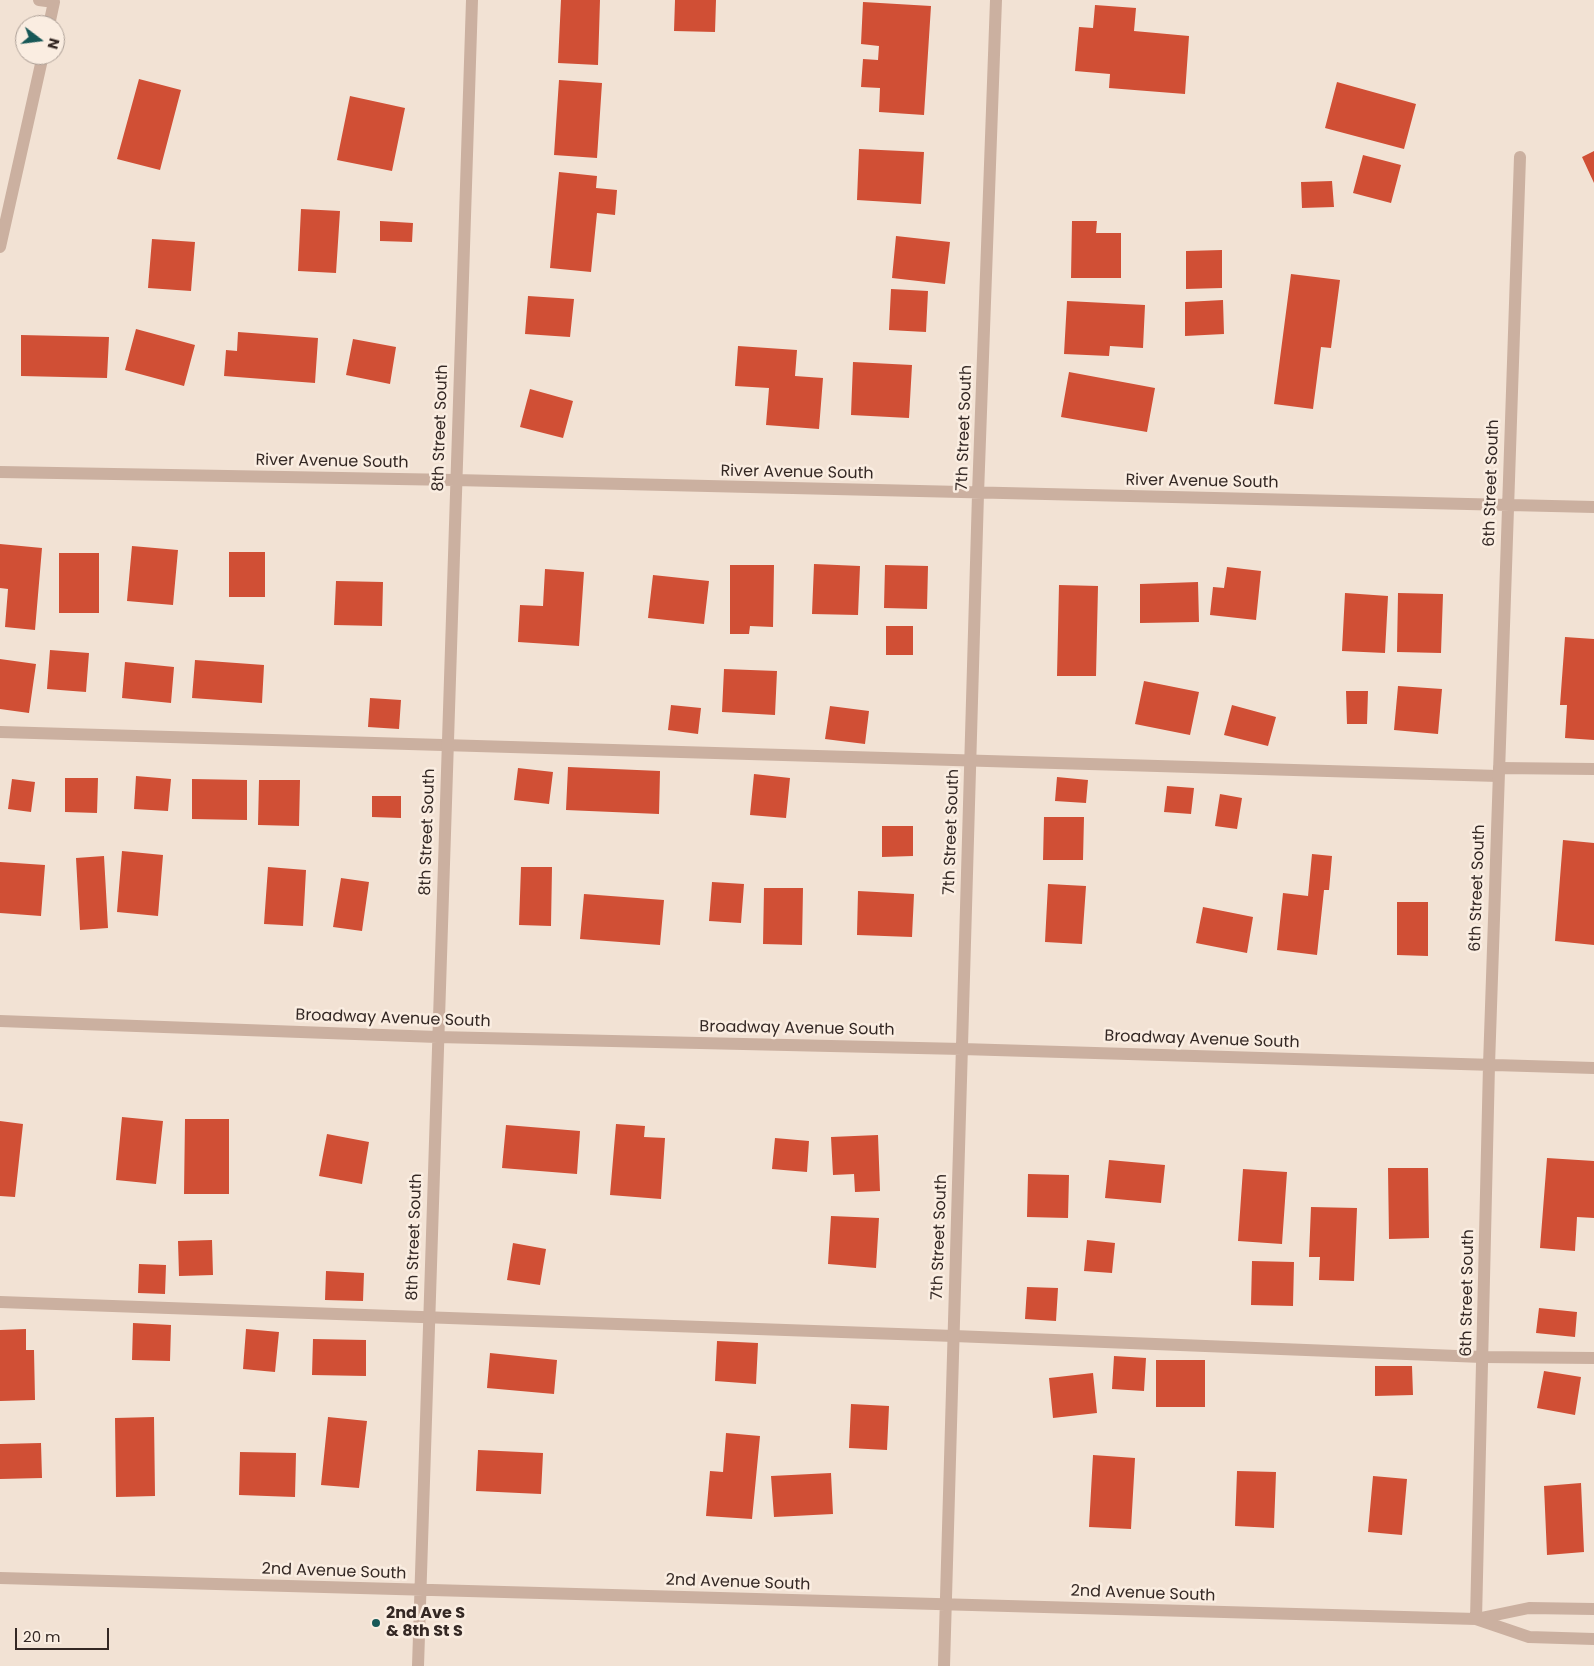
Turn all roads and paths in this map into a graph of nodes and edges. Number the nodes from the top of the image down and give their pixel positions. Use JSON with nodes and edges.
{"nodes":[{"id":1,"x":39,"y":0,"type":"edge"},
{"id":2,"x":472,"y":0,"type":"edge"},
{"id":3,"x":996,"y":0,"type":"edge"},
{"id":4,"x":51,"y":15,"type":"edge"},
{"id":5,"x":41,"y":65,"type":"edge"},
{"id":6,"x":1520,"y":157,"type":"dead end"},
{"id":7,"x":1,"y":241,"type":"edge"},
{"id":8,"x":0,"y":472,"type":"edge"},
{"id":9,"x":455,"y":480,"type":"junction"},
{"id":10,"x":978,"y":494,"type":"junction"},
{"id":11,"x":1507,"y":504,"type":"junction"},
{"id":12,"x":1594,"y":507,"type":"edge"},
{"id":13,"x":0,"y":732,"type":"edge"},
{"id":14,"x":447,"y":744,"type":"junction"},
{"id":15,"x":970,"y":760,"type":"junction"},
{"id":16,"x":1594,"y":770,"type":"edge"},
{"id":17,"x":1499,"y":772,"type":"junction"},
{"id":18,"x":0,"y":1021,"type":"edge"},
{"id":19,"x":438,"y":1038,"type":"junction"},
{"id":20,"x":962,"y":1049,"type":"junction"},
{"id":21,"x":1489,"y":1065,"type":"junction"},
{"id":22,"x":1594,"y":1068,"type":"edge"},
{"id":23,"x":0,"y":1302,"type":"edge"},
{"id":24,"x":429,"y":1318,"type":"junction"},
{"id":25,"x":954,"y":1336,"type":"junction"},
{"id":26,"x":1482,"y":1357,"type":"junction"},
{"id":27,"x":1594,"y":1358,"type":"edge"},
{"id":28,"x":0,"y":1578,"type":"edge"},
{"id":29,"x":421,"y":1590,"type":"junction"},
{"id":30,"x":946,"y":1605,"type":"junction"},
{"id":31,"x":1594,"y":1609,"type":"edge"},
{"id":32,"x":1476,"y":1620,"type":"junction"},
{"id":33,"x":1594,"y":1639,"type":"edge"},
{"id":34,"x":418,"y":1666,"type":"edge"},
{"id":35,"x":944,"y":1666,"type":"edge"}],
"edges":[{"from":1,"to":4,"type":"street"},
{"from":2,"to":9,"type":"street","name":"8th Street South"},
{"from":3,"to":10,"type":"street","name":"7th Street South"},
{"from":5,"to":7,"type":"street"},
{"from":6,"to":11,"type":"street","name":"6th Street South"},
{"from":8,"to":9,"type":"street","name":"River Avenue South"},
{"from":9,"to":10,"type":"street","name":"River Avenue South"},
{"from":9,"to":14,"type":"street","name":"8th Street South"},
{"from":10,"to":11,"type":"street","name":"River Avenue South"},
{"from":10,"to":15,"type":"street","name":"7th Street South"},
{"from":11,"to":12,"type":"street","name":"River Avenue South"},
{"from":11,"to":17,"type":"street","name":"6th Street South"},
{"from":13,"to":14,"type":"street"},
{"from":14,"to":15,"type":"street"},
{"from":14,"to":19,"type":"street","name":"8th Street South"},
{"from":15,"to":17,"type":"street"},
{"from":15,"to":20,"type":"street","name":"7th Street South"},
{"from":16,"to":17,"type":"street"},
{"from":17,"to":21,"type":"street","name":"6th Street South"},
{"from":18,"to":19,"type":"street","name":"Broadway Avenue South"},
{"from":19,"to":20,"type":"street","name":"Broadway Avenue South"},
{"from":19,"to":24,"type":"street","name":"8th Street South"},
{"from":20,"to":21,"type":"street","name":"Broadway Avenue South"},
{"from":20,"to":25,"type":"street","name":"7th Street South"},
{"from":21,"to":22,"type":"street","name":"Broadway Avenue South"},
{"from":21,"to":26,"type":"street","name":"6th Street South"},
{"from":23,"to":24,"type":"street"},
{"from":24,"to":25,"type":"street"},
{"from":24,"to":29,"type":"street","name":"8th Street South"},
{"from":25,"to":26,"type":"street"},
{"from":25,"to":30,"type":"street","name":"7th Street South"},
{"from":26,"to":27,"type":"street"},
{"from":26,"to":32,"type":"street","name":"6th Street South"},
{"from":28,"to":29,"type":"street","name":"2nd Avenue South"},
{"from":29,"to":30,"type":"street","name":"2nd Avenue South"},
{"from":29,"to":34,"type":"street","name":"8th Street South"},
{"from":30,"to":32,"type":"street","name":"2nd Avenue South"},
{"from":30,"to":35,"type":"street","name":"7th Street South"},
{"from":31,"to":32,"type":"street","name":"2nd Avenue South"},
{"from":32,"to":33,"type":"street","name":"2nd Avenue South"}]}
